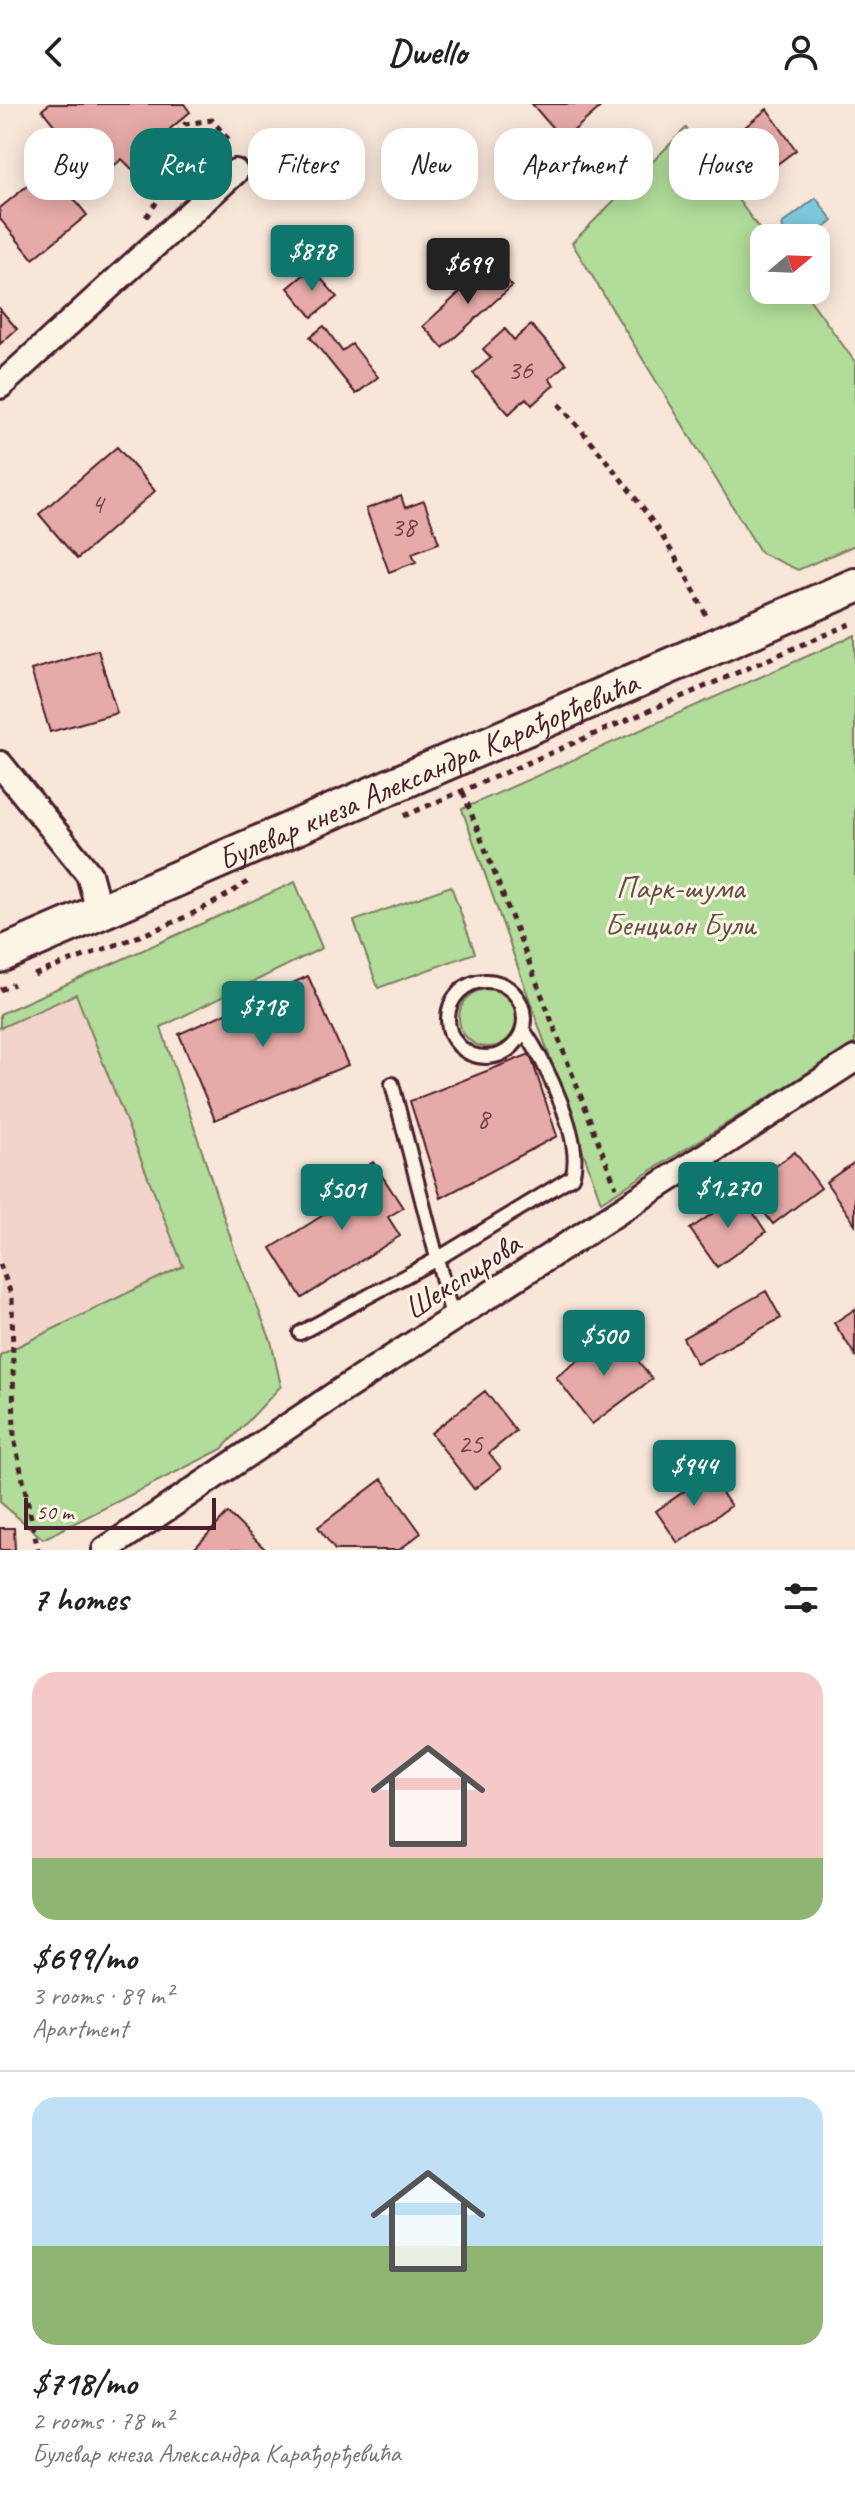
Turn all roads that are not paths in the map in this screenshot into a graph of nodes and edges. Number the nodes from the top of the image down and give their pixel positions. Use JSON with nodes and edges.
{"nodes":[{"id":1,"x":235,"y":172,"type":"dead end"},
{"id":2,"x":0,"y":386,"type":"edge"},
{"id":3,"x":855,"y":586,"type":"edge"},
{"id":4,"x":0,"y":764,"type":"edge"},
{"id":5,"x":99,"y":911,"type":"junction"},
{"id":6,"x":0,"y":955,"type":"edge"},
{"id":7,"x":523,"y":1029,"type":"junction"},
{"id":8,"x":855,"y":1059,"type":"edge"},
{"id":9,"x":392,"y":1084,"type":"dead end"},
{"id":10,"x":437,"y":1259,"type":"junction"},
{"id":11,"x":453,"y":1320,"type":"junction"},
{"id":12,"x":300,"y":1333,"type":"dead end"},
{"id":13,"x":105,"y":1550,"type":"edge"}],
"edges":[{"from":1,"to":2,"type":"street"},
{"from":3,"to":5,"type":"main road","name":"Булевар кнеза Александра Карађорђевића"},
{"from":4,"to":5,"type":"street"},
{"from":5,"to":6,"type":"main road","name":"Булевар кнеза Александра Карађорђевића"},
{"from":7,"to":7,"type":"lane"},
{"from":7,"to":10,"type":"lane"},
{"from":8,"to":11,"type":"street","name":"Шекспирова"},
{"from":9,"to":10,"type":"lane"},
{"from":10,"to":11,"type":"lane"},
{"from":10,"to":12,"type":"lane"},
{"from":11,"to":13,"type":"street","name":"Шекспирова"}]}
